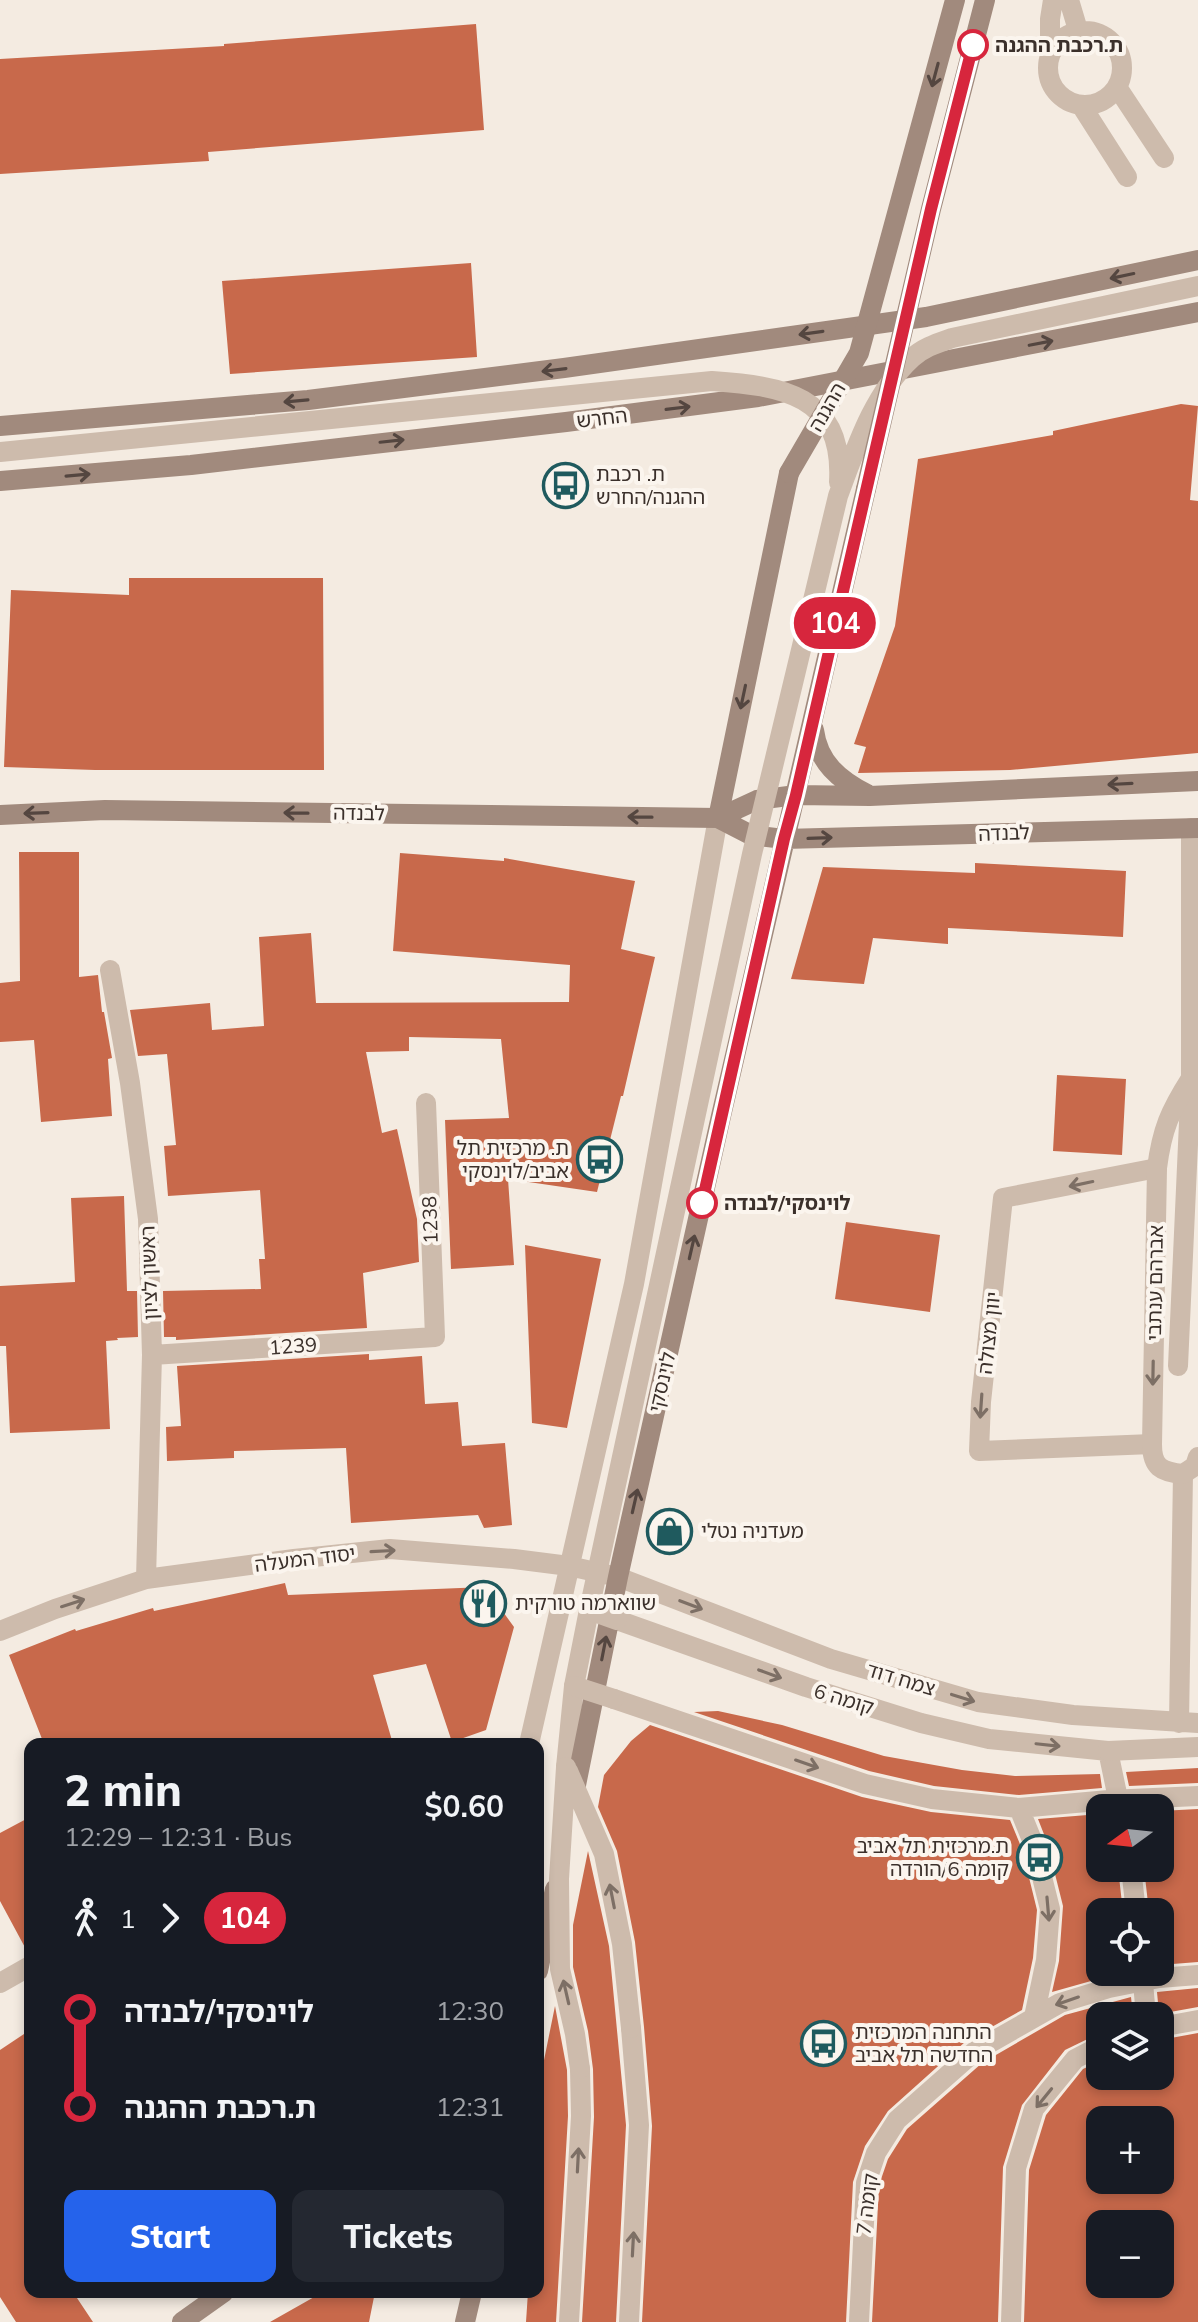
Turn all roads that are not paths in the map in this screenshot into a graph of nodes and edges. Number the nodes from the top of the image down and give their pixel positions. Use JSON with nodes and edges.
{"nodes":[{"id":1,"x":955,"y":0,"type":"edge"},
{"id":2,"x":985,"y":0,"type":"edge"},
{"id":3,"x":1053,"y":0,"type":"edge"},
{"id":4,"x":1069,"y":0,"type":"edge"},
{"id":5,"x":1078,"y":30,"type":"junction"},
{"id":6,"x":1050,"y":53,"type":"junction"},
{"id":7,"x":1117,"y":87,"type":"junction"},
{"id":8,"x":1081,"y":105,"type":"junction"},
{"id":9,"x":1164,"y":158,"type":"dead end"},
{"id":10,"x":1127,"y":177,"type":"dead end"},
{"id":11,"x":1198,"y":260,"type":"edge"},
{"id":12,"x":1198,"y":286,"type":"edge"},
{"id":13,"x":1198,"y":312,"type":"edge"},
{"id":14,"x":0,"y":426,"type":"edge"},
{"id":15,"x":0,"y":452,"type":"edge"},
{"id":16,"x":0,"y":481,"type":"edge"},
{"id":17,"x":838,"y":496,"type":"junction"},
{"id":18,"x":813,"y":723,"type":"junction"},
{"id":19,"x":1198,"y":781,"type":"edge"},
{"id":20,"x":796,"y":795,"type":"junction"},
{"id":21,"x":870,"y":796,"type":"junction"},
{"id":22,"x":0,"y":815,"type":"edge"},
{"id":23,"x":718,"y":818,"type":"junction"},
{"id":24,"x":1196,"y":824,"type":"edge"},
{"id":25,"x":784,"y":839,"type":"junction"},
{"id":26,"x":110,"y":970,"type":"dead end"},
{"id":27,"x":1194,"y":1085,"type":"edge"},
{"id":28,"x":426,"y":1103,"type":"dead end"},
{"id":29,"x":1157,"y":1168,"type":"junction"},
{"id":30,"x":435,"y":1337,"type":"joint"},
{"id":31,"x":152,"y":1355,"type":"junction"},
{"id":32,"x":1178,"y":1366,"type":"dead end"},
{"id":33,"x":1152,"y":1444,"type":"junction"},
{"id":34,"x":1198,"y":1457,"type":"edge"},
{"id":35,"x":1183,"y":1474,"type":"junction"},
{"id":36,"x":569,"y":1566,"type":"junction"},
{"id":37,"x":618,"y":1577,"type":"junction"},
{"id":38,"x":146,"y":1579,"type":"junction"},
{"id":39,"x":589,"y":1610,"type":"junction"},
{"id":40,"x":0,"y":1631,"type":"edge"},
{"id":41,"x":574,"y":1686,"type":"junction"},
{"id":42,"x":1188,"y":1723,"type":"edge"},
{"id":43,"x":530,"y":1738,"type":"edge"},
{"id":44,"x":1198,"y":1747,"type":"edge"},
{"id":45,"x":1108,"y":1751,"type":"junction"},
{"id":46,"x":566,"y":1767,"type":"junction"},
{"id":47,"x":1117,"y":1794,"type":"edge"},
{"id":48,"x":1198,"y":1796,"type":"edge"},
{"id":49,"x":1019,"y":1808,"type":"junction"},
{"id":50,"x":544,"y":1941,"type":"edge"},
{"id":51,"x":24,"y":1969,"type":"edge"},
{"id":52,"x":1198,"y":1975,"type":"edge"},
{"id":53,"x":0,"y":1983,"type":"edge"},
{"id":54,"x":1034,"y":2017,"type":"junction"},
{"id":55,"x":1198,"y":2020,"type":"edge"},
{"id":56,"x":1174,"y":2024,"type":"edge"},
{"id":57,"x":1086,"y":2053,"type":"edge"},
{"id":58,"x":216,"y":2298,"type":"edge"},
{"id":59,"x":471,"y":2298,"type":"edge"},
{"id":60,"x":182,"y":2322,"type":"edge"},
{"id":61,"x":465,"y":2322,"type":"edge"},
{"id":62,"x":569,"y":2322,"type":"edge"},
{"id":63,"x":629,"y":2322,"type":"edge"},
{"id":64,"x":859,"y":2322,"type":"edge"},
{"id":65,"x":1011,"y":2322,"type":"edge"}],
"edges":[{"from":1,"to":23,"type":"street","name":"ההגנה","one_way":true,"bridge":true},
{"from":2,"to":18,"type":"street","bridge":true},
{"from":3,"to":6,"type":"street"},
{"from":4,"to":5,"type":"street"},
{"from":5,"to":6,"type":"street"},
{"from":5,"to":7,"type":"street"},
{"from":6,"to":8,"type":"street"},
{"from":7,"to":8,"type":"street"},
{"from":7,"to":9,"type":"street"},
{"from":8,"to":10,"type":"street"},
{"from":11,"to":14,"type":"street","one_way":true},
{"from":12,"to":17,"type":"street","bridge":true},
{"from":16,"to":13,"type":"street","name":"החרש","one_way":true},
{"from":15,"to":17,"type":"street","bridge":true},
{"from":17,"to":39,"type":"street","bridge":true},
{"from":18,"to":20,"type":"street"},
{"from":18,"to":21,"type":"street"},
{"from":19,"to":21,"type":"street","name":"לבנדה","one_way":true},
{"from":20,"to":21,"type":"street","name":"לבנדה"},
{"from":20,"to":23,"type":"street","name":"לבנדה"},
{"from":20,"to":25,"type":"street","name":"לוינסקי"},
{"from":23,"to":22,"type":"street","name":"לבנדה","one_way":true},
{"from":23,"to":25,"type":"street","name":"לבנדה"},
{"from":23,"to":36,"type":"street"},
{"from":25,"to":24,"type":"street","name":"לבנדה","one_way":true},
{"from":24,"to":27,"type":"street"},
{"from":37,"to":25,"type":"street","name":"לוינסקי","one_way":true},
{"from":26,"to":31,"type":"street","name":"ראשון לציון"},
{"from":27,"to":29,"type":"street","name":"אברהם ענתבי"},
{"from":27,"to":32,"type":"street"},
{"from":28,"to":30,"type":"street","name":"1238"},
{"from":29,"to":33,"type":"street","name":"אברהם ענתבי","one_way":true},
{"from":29,"to":33,"type":"street","name":"יוון מצולה","one_way":true},
{"from":30,"to":31,"type":"street","name":"1239"},
{"from":31,"to":38,"type":"street","name":"ראשון לציון"},
{"from":33,"to":35,"type":"street"},
{"from":34,"to":35,"type":"street"},
{"from":35,"to":42,"type":"street"},
{"from":36,"to":37,"type":"street","name":"יסוד המעלה"},
{"from":38,"to":36,"type":"street","name":"יסוד המעלה","one_way":true},
{"from":36,"to":43,"type":"street"},
{"from":37,"to":42,"type":"street","name":"צמח דוד","one_way":true},
{"from":50,"to":37,"type":"street","name":"לוינסקי","one_way":true},
{"from":40,"to":38,"type":"street","name":"יסוד המעלה","one_way":true},
{"from":39,"to":41,"type":"street"},
{"from":39,"to":45,"type":"street","name":"קומה 6","one_way":true,"bridge":true},
{"from":41,"to":46,"type":"street"},
{"from":41,"to":49,"type":"street","one_way":true,"bridge":true},
{"from":44,"to":45,"type":"street","name":"קומה 6","bridge":true},
{"from":45,"to":47,"type":"street"},
{"from":62,"to":46,"type":"street","one_way":true,"bridge":true},
{"from":63,"to":46,"type":"street","one_way":true,"bridge":true},
{"from":48,"to":49,"type":"street"},
{"from":49,"to":54,"type":"street","one_way":true},
{"from":51,"to":53,"type":"street"},
{"from":52,"to":54,"type":"street","name":"קומה 7","one_way":true},
{"from":54,"to":64,"type":"street","name":"קומה 7"},
{"from":55,"to":56,"type":"street"},
{"from":57,"to":65,"type":"street","one_way":true},
{"from":58,"to":60,"type":"street"},
{"from":59,"to":61,"type":"street"}]}
